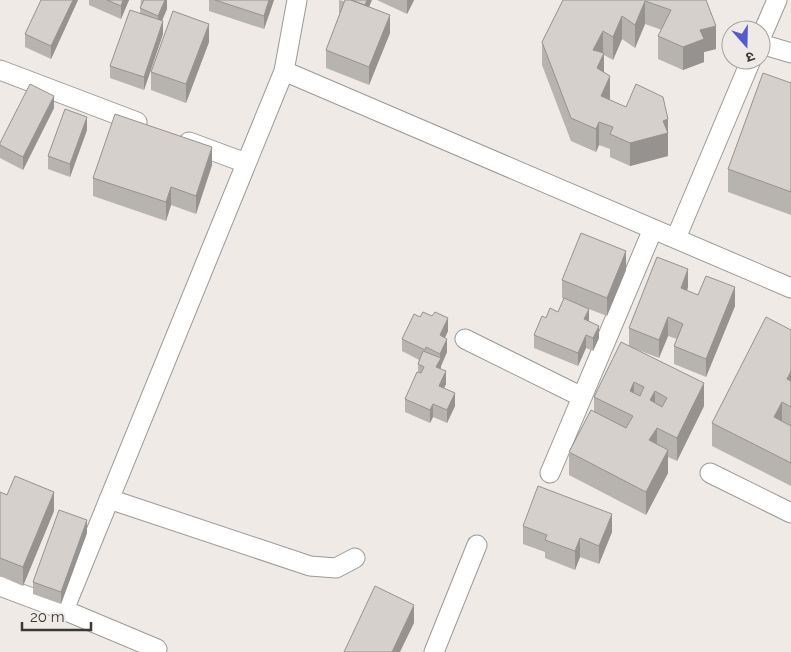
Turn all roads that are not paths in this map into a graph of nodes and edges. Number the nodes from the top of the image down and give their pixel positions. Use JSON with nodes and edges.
{"nodes":[{"id":1,"x":297,"y":0,"type":"edge"},
{"id":2,"x":776,"y":0,"type":"edge"},
{"id":3,"x":768,"y":20,"type":"edge"},
{"id":4,"x":771,"y":47,"type":"edge"},
{"id":5,"x":791,"y":53,"type":"edge"},
{"id":6,"x":0,"y":70,"type":"edge"},
{"id":7,"x":747,"y":70,"type":"edge"},
{"id":8,"x":750,"y":70,"type":"edge"},
{"id":9,"x":284,"y":71,"type":"junction"},
{"id":10,"x":764,"y":83,"type":"edge"},
{"id":11,"x":155,"y":129,"type":"edge"},
{"id":12,"x":173,"y":136,"type":"edge"},
{"id":13,"x":246,"y":164,"type":"junction"},
{"id":14,"x":653,"y":228,"type":"junction"},
{"id":15,"x":676,"y":238,"type":"junction"},
{"id":16,"x":791,"y":288,"type":"edge"},
{"id":17,"x":465,"y":339,"type":"dead end"},
{"id":18,"x":582,"y":397,"type":"junction"},
{"id":19,"x":710,"y":473,"type":"dead end"},
{"id":20,"x":550,"y":474,"type":"dead end"},
{"id":21,"x":109,"y":499,"type":"junction"},
{"id":22,"x":791,"y":513,"type":"edge"},
{"id":23,"x":478,"y":546,"type":"dead end"},
{"id":24,"x":355,"y":558,"type":"dead end"},
{"id":25,"x":0,"y":586,"type":"edge"},
{"id":26,"x":64,"y":610,"type":"junction"},
{"id":27,"x":163,"y":651,"type":"edge"},
{"id":28,"x":434,"y":652,"type":"edge"}],
"edges":[{"from":1,"to":9,"type":"street"},
{"from":2,"to":3,"type":"street"},
{"from":4,"to":5,"type":"street"},
{"from":6,"to":11,"type":"street"},
{"from":7,"to":15,"type":"street"},
{"from":8,"to":10,"type":"street"},
{"from":9,"to":13,"type":"street"},
{"from":9,"to":14,"type":"street"},
{"from":12,"to":13,"type":"street"},
{"from":13,"to":21,"type":"street"},
{"from":14,"to":15,"type":"street"},
{"from":14,"to":18,"type":"street"},
{"from":15,"to":16,"type":"street"},
{"from":17,"to":18,"type":"street"},
{"from":18,"to":20,"type":"street"},
{"from":19,"to":22,"type":"street"},
{"from":21,"to":24,"type":"street"},
{"from":21,"to":26,"type":"street"},
{"from":23,"to":28,"type":"street"},
{"from":25,"to":26,"type":"street"},
{"from":26,"to":27,"type":"street"}]}
